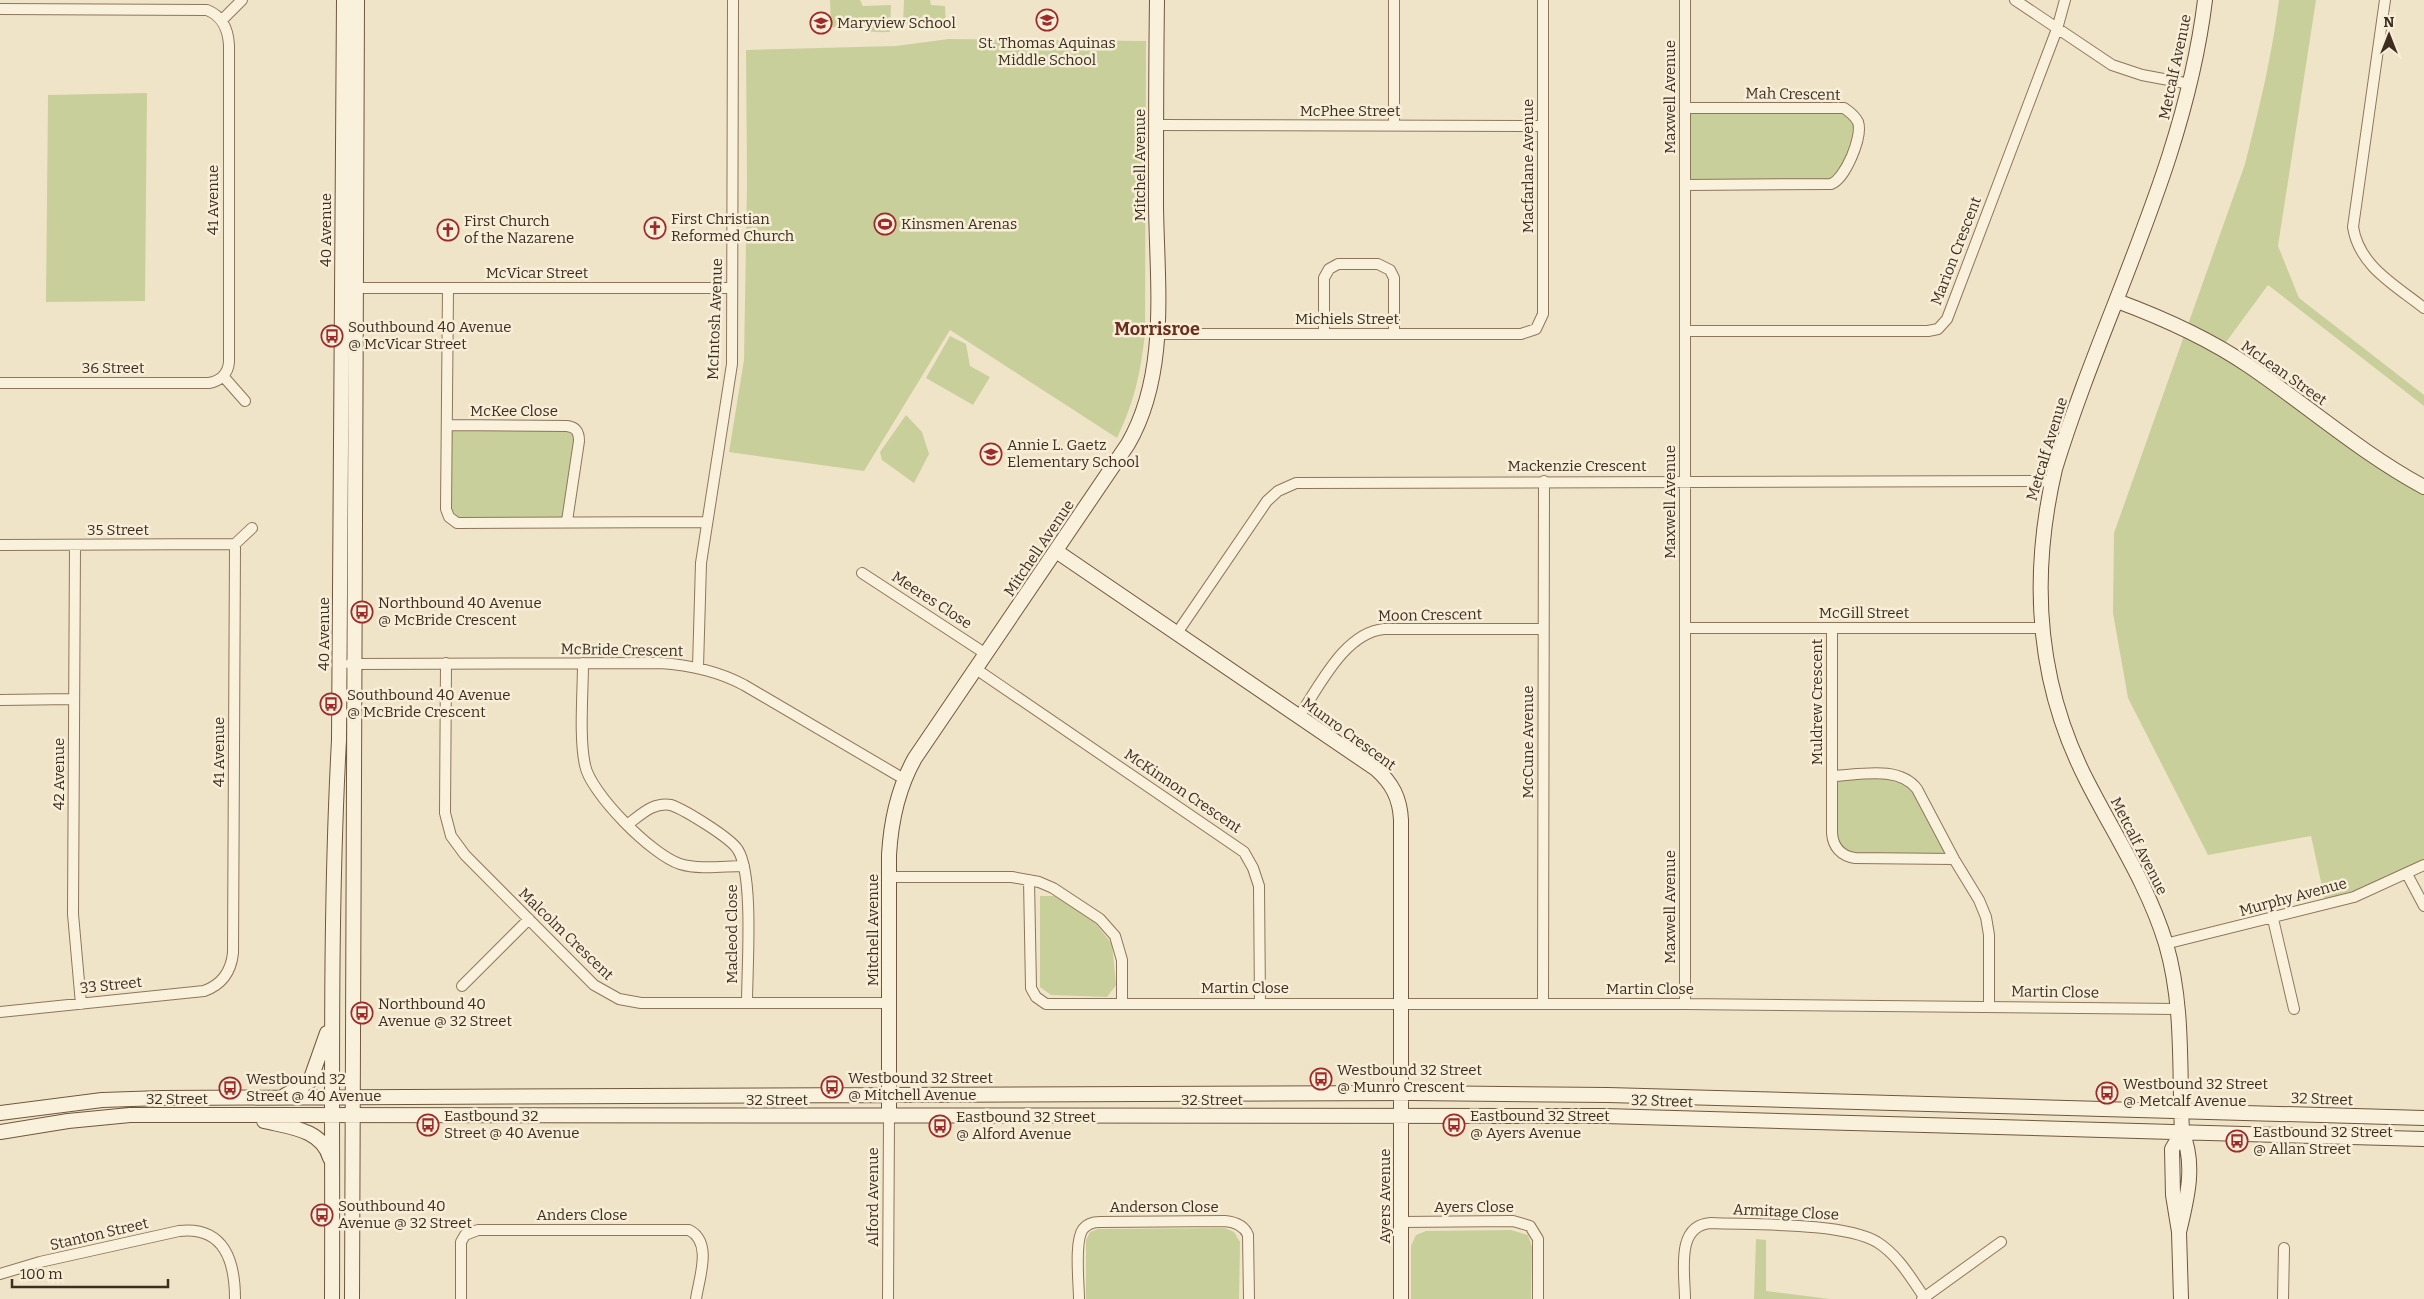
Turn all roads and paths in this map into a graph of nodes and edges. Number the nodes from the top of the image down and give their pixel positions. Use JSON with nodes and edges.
{"nodes":[{"id":1,"x":242,"y":0,"type":"edge"},
{"id":2,"x":344,"y":0,"type":"edge"},
{"id":3,"x":357,"y":0,"type":"edge"},
{"id":4,"x":733,"y":0,"type":"edge"},
{"id":5,"x":1156,"y":0,"type":"edge"},
{"id":6,"x":1394,"y":0,"type":"edge"},
{"id":7,"x":1543,"y":0,"type":"edge"},
{"id":8,"x":1686,"y":0,"type":"edge"},
{"id":9,"x":2015,"y":0,"type":"edge"},
{"id":10,"x":2065,"y":0,"type":"edge"},
{"id":11,"x":2205,"y":0,"type":"edge"},
{"id":12,"x":2385,"y":0,"type":"edge"},
{"id":13,"x":0,"y":9,"type":"edge"},
{"id":14,"x":222,"y":20,"type":"junction"},
{"id":15,"x":2057,"y":29,"type":"junction"},
{"id":16,"x":2190,"y":84,"type":"junction"},
{"id":17,"x":1685,"y":108,"type":"junction"},
{"id":18,"x":1156,"y":125,"type":"junction"},
{"id":19,"x":1394,"y":126,"type":"junction"},
{"id":20,"x":1543,"y":126,"type":"junction"},
{"id":21,"x":1685,"y":185,"type":"junction"},
{"id":22,"x":349,"y":288,"type":"junction"},
{"id":23,"x":448,"y":288,"type":"junction"},
{"id":24,"x":732,"y":288,"type":"junction"},
{"id":25,"x":2117,"y":301,"type":"junction"},
{"id":26,"x":2424,"y":308,"type":"edge"},
{"id":27,"x":1536,"y":329,"type":"joint"},
{"id":28,"x":1685,"y":331,"type":"junction"},
{"id":29,"x":1394,"y":333,"type":"junction"},
{"id":30,"x":1157,"y":334,"type":"junction"},
{"id":31,"x":1324,"y":334,"type":"junction"},
{"id":32,"x":223,"y":376,"type":"junction"},
{"id":33,"x":0,"y":383,"type":"edge"},
{"id":34,"x":245,"y":401,"type":"dead end"},
{"id":35,"x":447,"y":425,"type":"junction"},
{"id":36,"x":1544,"y":481,"type":"junction"},
{"id":37,"x":2052,"y":481,"type":"junction"},
{"id":38,"x":1685,"y":482,"type":"junction"},
{"id":39,"x":2424,"y":486,"type":"edge"},
{"id":40,"x":567,"y":521,"type":"junction"},
{"id":41,"x":706,"y":522,"type":"junction"},
{"id":42,"x":252,"y":528,"type":"dead end"},
{"id":43,"x":235,"y":544,"type":"junction"},
{"id":44,"x":0,"y":545,"type":"edge"},
{"id":45,"x":75,"y":545,"type":"junction"},
{"id":46,"x":1056,"y":551,"type":"junction"},
{"id":47,"x":862,"y":573,"type":"dead end"},
{"id":48,"x":1686,"y":628,"type":"junction"},
{"id":49,"x":1832,"y":628,"type":"junction"},
{"id":50,"x":2042,"y":628,"type":"junction"},
{"id":51,"x":1543,"y":629,"type":"junction"},
{"id":52,"x":1177,"y":633,"type":"junction"},
{"id":53,"x":986,"y":654,"type":"junction"},
{"id":54,"x":583,"y":663,"type":"junction"},
{"id":55,"x":347,"y":664,"type":"junction"},
{"id":56,"x":446,"y":664,"type":"junction"},
{"id":57,"x":698,"y":668,"type":"junction"},
{"id":58,"x":976,"y":668,"type":"junction"},
{"id":59,"x":0,"y":700,"type":"edge"},
{"id":60,"x":74,"y":700,"type":"junction"},
{"id":61,"x":1299,"y":716,"type":"junction"},
{"id":62,"x":1832,"y":776,"type":"junction"},
{"id":63,"x":904,"y":779,"type":"junction"},
{"id":64,"x":628,"y":824,"type":"junction"},
{"id":65,"x":1954,"y":859,"type":"junction"},
{"id":66,"x":2424,"y":865,"type":"edge"},
{"id":67,"x":744,"y":866,"type":"junction"},
{"id":68,"x":2407,"y":874,"type":"junction"},
{"id":69,"x":889,"y":877,"type":"junction"},
{"id":70,"x":1029,"y":880,"type":"junction"},
{"id":71,"x":2424,"y":906,"type":"edge"},
{"id":72,"x":2273,"y":918,"type":"junction"},
{"id":73,"x":529,"y":919,"type":"junction"},
{"id":74,"x":2165,"y":944,"type":"junction"},
{"id":75,"x":222,"y":981,"type":"joint"},
{"id":76,"x":462,"y":986,"type":"dead end"},
{"id":77,"x":747,"y":1003,"type":"junction"},
{"id":78,"x":888,"y":1003,"type":"junction"},
{"id":79,"x":1260,"y":1003,"type":"junction"},
{"id":80,"x":1401,"y":1003,"type":"junction"},
{"id":81,"x":1543,"y":1003,"type":"junction"},
{"id":82,"x":81,"y":1004,"type":"junction"},
{"id":83,"x":1122,"y":1004,"type":"junction"},
{"id":84,"x":1685,"y":1004,"type":"junction"},
{"id":85,"x":1988,"y":1006,"type":"junction"},
{"id":86,"x":2178,"y":1009,"type":"junction"},
{"id":87,"x":2294,"y":1009,"type":"dead end"},
{"id":88,"x":332,"y":1010,"type":"junction"},
{"id":89,"x":0,"y":1012,"type":"edge"},
{"id":90,"x":1401,"y":1093,"type":"junction"},
{"id":91,"x":889,"y":1095,"type":"junction"},
{"id":92,"x":282,"y":1097,"type":"junction"},
{"id":93,"x":332,"y":1097,"type":"junction"},
{"id":94,"x":353,"y":1097,"type":"junction"},
{"id":95,"x":2181,"y":1110,"type":"junction"},
{"id":96,"x":0,"y":1113,"type":"edge"},
{"id":97,"x":241,"y":1116,"type":"junction"},
{"id":98,"x":332,"y":1116,"type":"junction"},
{"id":99,"x":353,"y":1116,"type":"junction"},
{"id":100,"x":889,"y":1116,"type":"junction"},
{"id":101,"x":1401,"y":1116,"type":"junction"},
{"id":102,"x":2424,"y":1118,"type":"edge"},
{"id":103,"x":0,"y":1132,"type":"edge"},
{"id":104,"x":2182,"y":1132,"type":"junction"},
{"id":105,"x":2424,"y":1139,"type":"edge"},
{"id":106,"x":332,"y":1163,"type":"junction"},
{"id":107,"x":1402,"y":1222,"type":"junction"},
{"id":108,"x":2001,"y":1242,"type":"dead end"},
{"id":109,"x":2284,"y":1248,"type":"dead end"},
{"id":110,"x":0,"y":1274,"type":"edge"},
{"id":111,"x":1923,"y":1298,"type":"edge"},
{"id":112,"x":234,"y":1299,"type":"edge"},
{"id":113,"x":332,"y":1299,"type":"edge"},
{"id":114,"x":352,"y":1299,"type":"edge"},
{"id":115,"x":461,"y":1299,"type":"edge"},
{"id":116,"x":696,"y":1299,"type":"edge"},
{"id":117,"x":888,"y":1299,"type":"edge"},
{"id":118,"x":1079,"y":1299,"type":"edge"},
{"id":119,"x":1249,"y":1299,"type":"edge"},
{"id":120,"x":1401,"y":1299,"type":"edge"},
{"id":121,"x":1538,"y":1299,"type":"edge"},
{"id":122,"x":1685,"y":1299,"type":"edge"},
{"id":123,"x":2181,"y":1299,"type":"edge"},
{"id":124,"x":2283,"y":1299,"type":"edge"}],
"edges":[{"from":1,"to":14,"type":"street"},
{"from":2,"to":22,"type":"main road","name":"40 Avenue"},
{"from":3,"to":22,"type":"main road","name":"40 Avenue"},
{"from":4,"to":24,"type":"street","name":"McIntosh Avenue"},
{"from":5,"to":18,"type":"main road","name":"Mitchell Avenue"},
{"from":6,"to":19,"type":"street"},
{"from":7,"to":20,"type":"street","name":"Macfarlane Avenue"},
{"from":8,"to":17,"type":"street","name":"Maxwell Avenue"},
{"from":9,"to":15,"type":"street"},
{"from":10,"to":15,"type":"street","name":"Marion Crescent"},
{"from":11,"to":16,"type":"main road","name":"Metcalf Avenue"},
{"from":12,"to":26,"type":"street"},
{"from":13,"to":14,"type":"street"},
{"from":14,"to":32,"type":"street","name":"41 Avenue"},
{"from":15,"to":16,"type":"street"},
{"from":15,"to":28,"type":"street","name":"Marion Crescent"},
{"from":16,"to":25,"type":"main road","name":"Metcalf Avenue"},
{"from":17,"to":21,"type":"street","name":"Maxwell Avenue"},
{"from":17,"to":21,"type":"street","name":"Mah Crescent"},
{"from":18,"to":19,"type":"street","name":"McPhee Street"},
{"from":18,"to":30,"type":"main road","name":"Mitchell Avenue"},
{"from":19,"to":20,"type":"street","name":"McPhee Street"},
{"from":20,"to":27,"type":"street","name":"Macfarlane Avenue"},
{"from":21,"to":28,"type":"street","name":"Maxwell Avenue"},
{"from":22,"to":23,"type":"street","name":"McVicar Street"},
{"from":22,"to":55,"type":"main road","name":"40 Avenue"},
{"from":23,"to":24,"type":"street","name":"McVicar Street"},
{"from":23,"to":35,"type":"street"},
{"from":24,"to":41,"type":"street","name":"McIntosh Avenue"},
{"from":25,"to":37,"type":"main road","name":"Metcalf Avenue"},
{"from":25,"to":39,"type":"main road","name":"McLean Street"},
{"from":27,"to":29,"type":"street","name":"Michiels Street"},
{"from":28,"to":38,"type":"street","name":"Maxwell Avenue"},
{"from":29,"to":31,"type":"street","name":"Michiels Street"},
{"from":29,"to":31,"type":"street"},
{"from":30,"to":31,"type":"street","name":"Michiels Street"},
{"from":30,"to":46,"type":"main road","name":"Mitchell Avenue"},
{"from":32,"to":33,"type":"street","name":"36 Street"},
{"from":32,"to":34,"type":"street"},
{"from":35,"to":40,"type":"street"},
{"from":35,"to":40,"type":"street","name":"McKee Close"},
{"from":36,"to":38,"type":"street","name":"Mackenzie Crescent"},
{"from":36,"to":51,"type":"street","name":"McCune Avenue"},
{"from":36,"to":52,"type":"street","name":"Mackenzie Crescent"},
{"from":37,"to":38,"type":"street","name":"Mackenzie Crescent"},
{"from":37,"to":50,"type":"main road","name":"Metcalf Avenue"},
{"from":38,"to":48,"type":"street","name":"Maxwell Avenue"},
{"from":40,"to":41,"type":"street"},
{"from":41,"to":57,"type":"street","name":"McIntosh Avenue"},
{"from":42,"to":43,"type":"street"},
{"from":43,"to":45,"type":"street","name":"35 Street"},
{"from":43,"to":75,"type":"street","name":"41 Avenue"},
{"from":44,"to":45,"type":"street","name":"35 Street"},
{"from":45,"to":60,"type":"street","name":"42 Avenue"},
{"from":46,"to":52,"type":"main road","name":"Munro Crescent"},
{"from":46,"to":53,"type":"main road","name":"Mitchell Avenue"},
{"from":47,"to":53,"type":"street","name":"Meeres Close"},
{"from":48,"to":49,"type":"street","name":"McGill Street"},
{"from":48,"to":84,"type":"street","name":"Maxwell Avenue"},
{"from":49,"to":50,"type":"street","name":"McGill Street"},
{"from":49,"to":62,"type":"street","name":"Muldrew Crescent"},
{"from":50,"to":74,"type":"main road","name":"Metcalf Avenue"},
{"from":51,"to":61,"type":"street","name":"Moon Crescent"},
{"from":51,"to":81,"type":"street","name":"McCune Avenue"},
{"from":52,"to":61,"type":"main road","name":"Munro Crescent"},
{"from":53,"to":58,"type":"main road","name":"Mitchell Avenue"},
{"from":54,"to":56,"type":"street","name":"McBride Crescent"},
{"from":54,"to":57,"type":"street","name":"McBride Crescent"},
{"from":54,"to":64,"type":"street","name":"Macleod Close"},
{"from":55,"to":56,"type":"street","name":"McBride Crescent"},
{"from":55,"to":88,"type":"main road","name":"40 Avenue"},
{"from":55,"to":94,"type":"main road","name":"40 Avenue"},
{"from":56,"to":73,"type":"street","name":"Malcolm Crescent"},
{"from":57,"to":63,"type":"street","name":"McBride Crescent"},
{"from":58,"to":63,"type":"main road","name":"Mitchell Avenue"},
{"from":58,"to":79,"type":"street","name":"McKinnon Crescent"},
{"from":59,"to":60,"type":"street"},
{"from":60,"to":82,"type":"street","name":"42 Avenue"},
{"from":61,"to":80,"type":"main road","name":"Munro Crescent"},
{"from":62,"to":65,"type":"street","name":"Muldrew Crescent"},
{"from":62,"to":65,"type":"street","name":"Muldrew Crescent"},
{"from":63,"to":69,"type":"main road","name":"Mitchell Avenue"},
{"from":64,"to":67,"type":"street","name":"Macleod Close"},
{"from":64,"to":67,"type":"street","name":"Macleod Close"},
{"from":65,"to":85,"type":"street","name":"Muldrew Crescent"},
{"from":66,"to":68,"type":"street","name":"Murphy Avenue"},
{"from":67,"to":77,"type":"street","name":"Macleod Close"},
{"from":68,"to":71,"type":"street"},
{"from":68,"to":72,"type":"street","name":"Murphy Avenue"},
{"from":69,"to":70,"type":"street"},
{"from":69,"to":78,"type":"main road","name":"Mitchell Avenue"},
{"from":70,"to":83,"type":"street"},
{"from":70,"to":83,"type":"street","name":"Martin Close"},
{"from":72,"to":74,"type":"street","name":"Murphy Avenue"},
{"from":72,"to":87,"type":"street"},
{"from":73,"to":76,"type":"street"},
{"from":73,"to":77,"type":"street","name":"Malcolm Crescent"},
{"from":74,"to":86,"type":"main road","name":"Metcalf Avenue"},
{"from":75,"to":82,"type":"street","name":"33 Street"},
{"from":77,"to":78,"type":"street","name":"Malcolm Crescent"},
{"from":78,"to":91,"type":"main road","name":"Mitchell Avenue"},
{"from":79,"to":80,"type":"street","name":"Martin Close"},
{"from":79,"to":83,"type":"street","name":"Martin Close"},
{"from":80,"to":81,"type":"street","name":"Martin Close"},
{"from":80,"to":90,"type":"main road","name":"Munro Crescent"},
{"from":81,"to":84,"type":"street","name":"Martin Close"},
{"from":82,"to":89,"type":"street","name":"33 Street"},
{"from":84,"to":85,"type":"street","name":"Martin Close"},
{"from":85,"to":86,"type":"street","name":"Martin Close"},
{"from":86,"to":95,"type":"main road","name":"Metcalf Avenue"},
{"from":88,"to":92,"type":"main road"},
{"from":88,"to":93,"type":"main road","name":"40 Avenue"},
{"from":90,"to":91,"type":"main road","name":"32 Street"},
{"from":90,"to":95,"type":"main road","name":"32 Street"},
{"from":90,"to":101,"type":"main road","name":"Ayers Avenue"},
{"from":91,"to":94,"type":"main road","name":"32 Street"},
{"from":91,"to":100,"type":"main road","name":"Alford Avenue"},
{"from":92,"to":93,"type":"main road","name":"32 Street"},
{"from":92,"to":96,"type":"main road","name":"32 Street"},
{"from":93,"to":94,"type":"main road","name":"32 Street"},
{"from":93,"to":98,"type":"main road","name":"40 Avenue"},
{"from":94,"to":99,"type":"main road","name":"40 Avenue"},
{"from":95,"to":102,"type":"main road","name":"32 Street"},
{"from":95,"to":104,"type":"main road","name":"Metcalf Avenue"},
{"from":97,"to":98,"type":"main road","name":"32 Street"},
{"from":97,"to":103,"type":"main road","name":"32 Street"},
{"from":97,"to":106,"type":"main road"},
{"from":98,"to":99,"type":"main road","name":"32 Street"},
{"from":98,"to":106,"type":"main road","name":"40 Avenue"},
{"from":99,"to":100,"type":"main road","name":"32 Street"},
{"from":99,"to":114,"type":"main road","name":"40 Avenue"},
{"from":100,"to":101,"type":"main road","name":"32 Street"},
{"from":100,"to":117,"type":"street","name":"Alford Avenue"},
{"from":101,"to":104,"type":"main road","name":"32 Street"},
{"from":101,"to":107,"type":"main road","name":"Ayers Avenue"},
{"from":104,"to":105,"type":"main road","name":"32 Street"},
{"from":104,"to":123,"type":"main road"},
{"from":106,"to":113,"type":"main road","name":"40 Avenue"},
{"from":107,"to":120,"type":"main road","name":"Ayers Avenue"},
{"from":107,"to":121,"type":"street","name":"Ayers Close"},
{"from":108,"to":111,"type":"street","name":"Armitage Close"},
{"from":109,"to":124,"type":"street"},
{"from":110,"to":112,"type":"street","name":"Stanton Street"},
{"from":111,"to":122,"type":"street","name":"Armitage Close"},
{"from":115,"to":116,"type":"street","name":"Anders Close"},
{"from":118,"to":119,"type":"street","name":"Anderson Close"}]}
